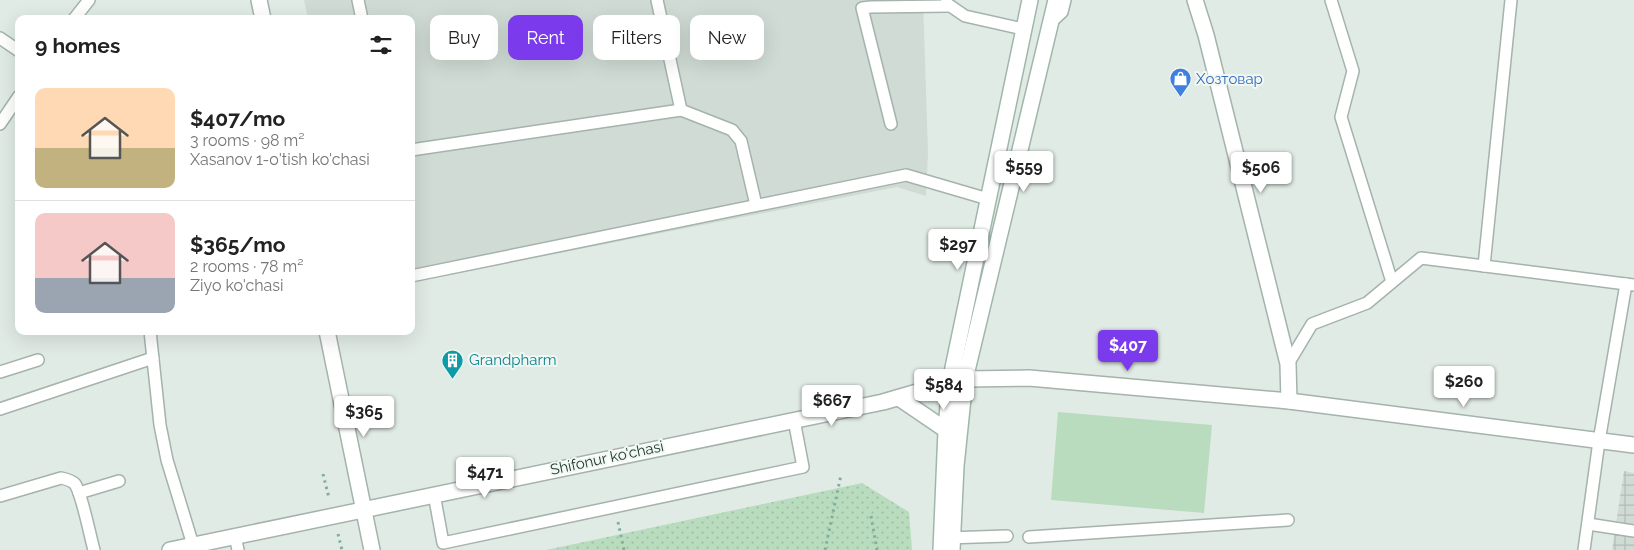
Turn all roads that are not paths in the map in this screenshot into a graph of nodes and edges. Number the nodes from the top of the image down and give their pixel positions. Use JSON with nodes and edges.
{"nodes":[{"id":1,"x":89,"y":0,"type":"edge"},
{"id":2,"x":259,"y":0,"type":"edge"},
{"id":3,"x":358,"y":0,"type":"edge"},
{"id":4,"x":657,"y":0,"type":"edge"},
{"id":5,"x":1030,"y":0,"type":"edge"},
{"id":6,"x":1056,"y":0,"type":"edge"},
{"id":7,"x":1065,"y":0,"type":"edge"},
{"id":8,"x":1195,"y":0,"type":"edge"},
{"id":9,"x":1332,"y":0,"type":"edge"},
{"id":10,"x":1511,"y":0,"type":"edge"},
{"id":11,"x":946,"y":3,"type":"edge"},
{"id":12,"x":77,"y":15,"type":"edge"},
{"id":13,"x":262,"y":15,"type":"edge"},
{"id":14,"x":361,"y":15,"type":"edge"},
{"id":15,"x":1050,"y":23,"type":"junction"},
{"id":16,"x":1024,"y":29,"type":"junction"},
{"id":17,"x":0,"y":38,"type":"edge"},
{"id":18,"x":15,"y":48,"type":"edge"},
{"id":19,"x":15,"y":102,"type":"edge"},
{"id":20,"x":681,"y":110,"type":"junction"},
{"id":21,"x":0,"y":124,"type":"edge"},
{"id":22,"x":891,"y":124,"type":"dead end"},
{"id":23,"x":415,"y":149,"type":"edge"},
{"id":24,"x":988,"y":199,"type":"junction"},
{"id":25,"x":756,"y":205,"type":"junction"},
{"id":26,"x":1484,"y":266,"type":"junction"},
{"id":27,"x":415,"y":275,"type":"edge"},
{"id":28,"x":1392,"y":282,"type":"junction"},
{"id":29,"x":1630,"y":284,"type":"edge"},
{"id":30,"x":150,"y":335,"type":"edge"},
{"id":31,"x":328,"y":335,"type":"edge"},
{"id":32,"x":153,"y":358,"type":"junction"},
{"id":33,"x":38,"y":360,"type":"dead end"},
{"id":34,"x":1288,"y":364,"type":"junction"},
{"id":35,"x":0,"y":372,"type":"edge"},
{"id":36,"x":965,"y":378,"type":"junction"},
{"id":37,"x":950,"y":382,"type":"junction"},
{"id":38,"x":899,"y":398,"type":"junction"},
{"id":39,"x":1289,"y":401,"type":"junction"},
{"id":40,"x":0,"y":409,"type":"edge"},
{"id":41,"x":794,"y":420,"type":"junction"},
{"id":42,"x":946,"y":430,"type":"junction"},
{"id":43,"x":1599,"y":441,"type":"junction"},
{"id":44,"x":1634,"y":446,"type":"edge"},
{"id":45,"x":957,"y":452,"type":"junction"},
{"id":46,"x":118,"y":481,"type":"dead end"},
{"id":47,"x":79,"y":493,"type":"junction"},
{"id":48,"x":434,"y":494,"type":"junction"},
{"id":49,"x":0,"y":496,"type":"edge"},
{"id":50,"x":364,"y":510,"type":"junction"},
{"id":51,"x":1288,"y":520,"type":"dead end"},
{"id":52,"x":1588,"y":524,"type":"junction"},
{"id":53,"x":1634,"y":531,"type":"edge"},
{"id":54,"x":1007,"y":536,"type":"dead end"},
{"id":55,"x":1028,"y":536,"type":"dead end"},
{"id":56,"x":237,"y":543,"type":"edge"},
{"id":57,"x":947,"y":544,"type":"edge"},
{"id":58,"x":193,"y":545,"type":"junction"},
{"id":59,"x":94,"y":550,"type":"edge"},
{"id":60,"x":170,"y":550,"type":"edge"},
{"id":61,"x":372,"y":550,"type":"edge"},
{"id":62,"x":1584,"y":550,"type":"edge"}],
"edges":[{"from":1,"to":12,"type":"lane"},
{"from":2,"to":13,"type":"street"},
{"from":3,"to":14,"type":"lane"},
{"from":4,"to":20,"type":"lane"},
{"from":5,"to":16,"type":"street"},
{"from":6,"to":15,"type":"street"},
{"from":7,"to":15,"type":"lane"},
{"from":8,"to":34,"type":"street"},
{"from":9,"to":28,"type":"lane"},
{"from":10,"to":26,"type":"lane"},
{"from":11,"to":16,"type":"lane"},
{"from":11,"to":22,"type":"lane"},
{"from":15,"to":36,"type":"street"},
{"from":16,"to":24,"type":"street"},
{"from":17,"to":18,"type":"lane"},
{"from":19,"to":21,"type":"lane"},
{"from":20,"to":23,"type":"lane"},
{"from":20,"to":25,"type":"lane"},
{"from":24,"to":25,"type":"lane"},
{"from":24,"to":37,"type":"street"},
{"from":25,"to":27,"type":"lane"},
{"from":26,"to":28,"type":"lane"},
{"from":26,"to":29,"type":"lane"},
{"from":28,"to":34,"type":"lane"},
{"from":29,"to":43,"type":"lane"},
{"from":30,"to":32,"type":"lane"},
{"from":31,"to":50,"type":"street"},
{"from":32,"to":40,"type":"lane"},
{"from":32,"to":58,"type":"lane"},
{"from":33,"to":35,"type":"lane"},
{"from":34,"to":39,"type":"street"},
{"from":36,"to":37,"type":"street","name":"Shifonur ko'chasi"},
{"from":36,"to":39,"type":"street","name":"Shifonur ko'chasi"},
{"from":36,"to":45,"type":"street"},
{"from":37,"to":38,"type":"street","name":"Shifonur ko'chasi"},
{"from":37,"to":42,"type":"street"},
{"from":38,"to":41,"type":"street","name":"Shifonur ko'chasi"},
{"from":38,"to":42,"type":"street"},
{"from":39,"to":43,"type":"street","name":"Shifonur ko'chasi"},
{"from":41,"to":48,"type":"street","name":"Shifonur ko'chasi"},
{"from":41,"to":48,"type":"lane"},
{"from":42,"to":45,"type":"street"},
{"from":42,"to":57,"type":"street"},
{"from":43,"to":44,"type":"street","name":"Shifonur ko'chasi"},
{"from":43,"to":52,"type":"lane"},
{"from":45,"to":57,"type":"street"},
{"from":46,"to":47,"type":"lane"},
{"from":47,"to":49,"type":"lane"},
{"from":47,"to":59,"type":"lane"},
{"from":48,"to":50,"type":"street","name":"Shifonur ko'chasi"},
{"from":50,"to":56,"type":"street","name":"Shifonur ko'chasi"},
{"from":50,"to":61,"type":"street"},
{"from":51,"to":55,"type":"lane"},
{"from":52,"to":53,"type":"lane"},
{"from":52,"to":62,"type":"lane"},
{"from":54,"to":57,"type":"lane"},
{"from":56,"to":58,"type":"street","name":"Shifonur ko'chasi"},
{"from":58,"to":60,"type":"street","name":"Shifonur ko'chasi"}]}
